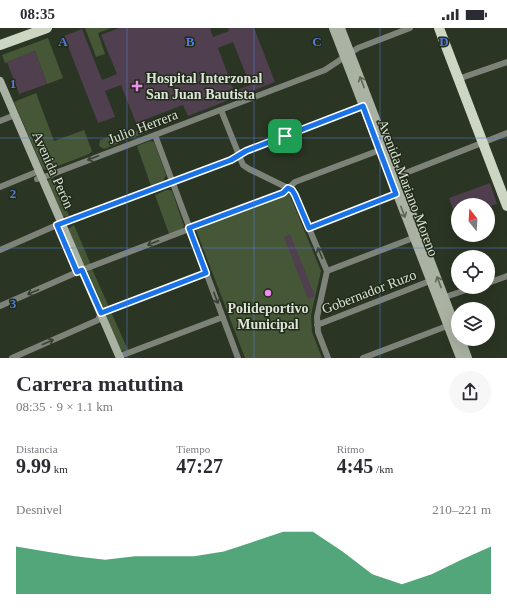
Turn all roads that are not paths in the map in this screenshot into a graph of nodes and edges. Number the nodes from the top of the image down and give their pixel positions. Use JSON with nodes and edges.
{"nodes":[{"id":1,"x":47,"y":28,"type":"edge"},
{"id":2,"x":333,"y":28,"type":"edge"},
{"id":3,"x":341,"y":28,"type":"edge"},
{"id":4,"x":410,"y":28,"type":"edge"},
{"id":5,"x":439,"y":28,"type":"edge"},
{"id":6,"x":28,"y":31,"type":"edge"},
{"id":7,"x":0,"y":45,"type":"edge"},
{"id":8,"x":347,"y":55,"type":"junction"},
{"id":9,"x":507,"y":62,"type":"edge"},
{"id":10,"x":458,"y":79,"type":"junction"},
{"id":11,"x":0,"y":81,"type":"edge"},
{"id":12,"x":0,"y":94,"type":"edge"},
{"id":13,"x":363,"y":106,"type":"junction"},
{"id":14,"x":221,"y":110,"type":"junction"},
{"id":15,"x":12,"y":116,"type":"junction"},
{"id":16,"x":0,"y":121,"type":"edge"},
{"id":17,"x":507,"y":133,"type":"edge"},
{"id":18,"x":155,"y":135,"type":"junction"},
{"id":19,"x":482,"y":142,"type":"junction"},
{"id":20,"x":380,"y":150,"type":"junction"},
{"id":21,"x":239,"y":155,"type":"junction"},
{"id":22,"x":38,"y":175,"type":"junction"},
{"id":23,"x":398,"y":176,"type":"junction"},
{"id":24,"x":172,"y":183,"type":"junction"},
{"id":25,"x":0,"y":187,"type":"edge"},
{"id":26,"x":288,"y":188,"type":"junction"},
{"id":27,"x":396,"y":194,"type":"junction"},
{"id":28,"x":507,"y":206,"type":"edge"},
{"id":29,"x":59,"y":224,"type":"junction"},
{"id":30,"x":189,"y":228,"type":"junction"},
{"id":31,"x":309,"y":228,"type":"junction"},
{"id":32,"x":413,"y":238,"type":"junction"},
{"id":33,"x":0,"y":250,"type":"edge"},
{"id":34,"x":80,"y":271,"type":"junction"},
{"id":35,"x":327,"y":271,"type":"junction"},
{"id":36,"x":206,"y":273,"type":"junction"},
{"id":37,"x":507,"y":276,"type":"edge"},
{"id":38,"x":495,"y":280,"type":"edge"},
{"id":39,"x":430,"y":281,"type":"junction"},
{"id":40,"x":454,"y":294,"type":"edge"},
{"id":41,"x":445,"y":297,"type":"junction"},
{"id":42,"x":0,"y":306,"type":"edge"},
{"id":43,"x":451,"y":313,"type":"edge"},
{"id":44,"x":100,"y":317,"type":"junction"},
{"id":45,"x":223,"y":317,"type":"junction"},
{"id":46,"x":318,"y":325,"type":"junction"},
{"id":47,"x":447,"y":326,"type":"junction"},
{"id":48,"x":464,"y":346,"type":"edge"},
{"id":49,"x":118,"y":357,"type":"edge"},
{"id":50,"x":12,"y":358,"type":"edge"},
{"id":51,"x":238,"y":358,"type":"edge"},
{"id":52,"x":328,"y":358,"type":"edge"},
{"id":53,"x":363,"y":358,"type":"edge"},
{"id":54,"x":460,"y":358,"type":"edge"},
{"id":55,"x":468,"y":358,"type":"edge"}],
"edges":[{"from":1,"to":6,"type":"main road"},
{"from":2,"to":8,"type":"main road","name":"Avenida Mariano Moreno"},
{"from":3,"to":8,"type":"main road","name":"Avenida Mariano Moreno"},
{"from":4,"to":8,"type":"street","name":"Julio Herrera"},
{"from":5,"to":10,"type":"main road"},
{"from":6,"to":7,"type":"main road"},
{"from":8,"to":13,"type":"main road","name":"Avenida Mariano Moreno"},
{"from":8,"to":14,"type":"street","name":"Julio Herrera"},
{"from":23,"to":8,"type":"main road","name":"Avenida Mariano Moreno","one_way":true},
{"from":9,"to":10,"type":"street"},
{"from":10,"to":19,"type":"main road"},
{"from":11,"to":15,"type":"main road","name":"Avenida Perón"},
{"from":12,"to":15,"type":"main road","name":"Avenida Perón"},
{"from":13,"to":20,"type":"main road","name":"Avenida Mariano Moreno"},
{"from":13,"to":21,"type":"street"},
{"from":14,"to":18,"type":"street","name":"Julio Herrera"},
{"from":14,"to":21,"type":"street"},
{"from":15,"to":16,"type":"street"},
{"from":15,"to":22,"type":"main road","name":"Avenida Perón"},
{"from":17,"to":19,"type":"street"},
{"from":18,"to":22,"type":"street","name":"Julio Herrera","one_way":true},
{"from":18,"to":24,"type":"street"},
{"from":19,"to":23,"type":"street"},
{"from":19,"to":28,"type":"main road"},
{"from":20,"to":26,"type":"street"},
{"from":20,"to":27,"type":"main road","name":"Avenida Mariano Moreno"},
{"from":21,"to":24,"type":"street"},
{"from":21,"to":26,"type":"street"},
{"from":22,"to":25,"type":"street","name":"Julio Herrera"},
{"from":22,"to":29,"type":"main road","name":"Avenida Perón"},
{"from":41,"to":23,"type":"main road","name":"Avenida Mariano Moreno","one_way":true},
{"from":24,"to":29,"type":"street"},
{"from":24,"to":30,"type":"street"},
{"from":26,"to":30,"type":"street"},
{"from":26,"to":31,"type":"street"},
{"from":27,"to":31,"type":"street"},
{"from":27,"to":32,"type":"main road","name":"Avenida Mariano Moreno","one_way":true},
{"from":29,"to":33,"type":"street"},
{"from":29,"to":34,"type":"main road","name":"Avenida Perón"},
{"from":30,"to":34,"type":"street","one_way":true},
{"from":30,"to":36,"type":"street"},
{"from":35,"to":31,"type":"street","one_way":true},
{"from":32,"to":35,"type":"street"},
{"from":32,"to":39,"type":"main road","name":"Avenida Mariano Moreno"},
{"from":34,"to":42,"type":"street","one_way":true},
{"from":34,"to":44,"type":"main road","name":"Avenida Perón"},
{"from":35,"to":46,"type":"street"},
{"from":36,"to":44,"type":"street"},
{"from":36,"to":45,"type":"street","one_way":true},
{"from":37,"to":38,"type":"street"},
{"from":39,"to":46,"type":"street","name":"Gobernador Ruzo"},
{"from":39,"to":47,"type":"main road","name":"Avenida Mariano Moreno"},
{"from":40,"to":41,"type":"street"},
{"from":41,"to":43,"type":"main road","name":"Avenida Mariano Moreno"},
{"from":44,"to":49,"type":"main road","name":"Avenida Perón"},
{"from":50,"to":44,"type":"street","one_way":true},
{"from":45,"to":49,"type":"street"},
{"from":45,"to":51,"type":"street"},
{"from":46,"to":52,"type":"street"},
{"from":47,"to":53,"type":"street"},
{"from":47,"to":54,"type":"main road","name":"Avenida Mariano Moreno"},
{"from":48,"to":55,"type":"main road"}]}
